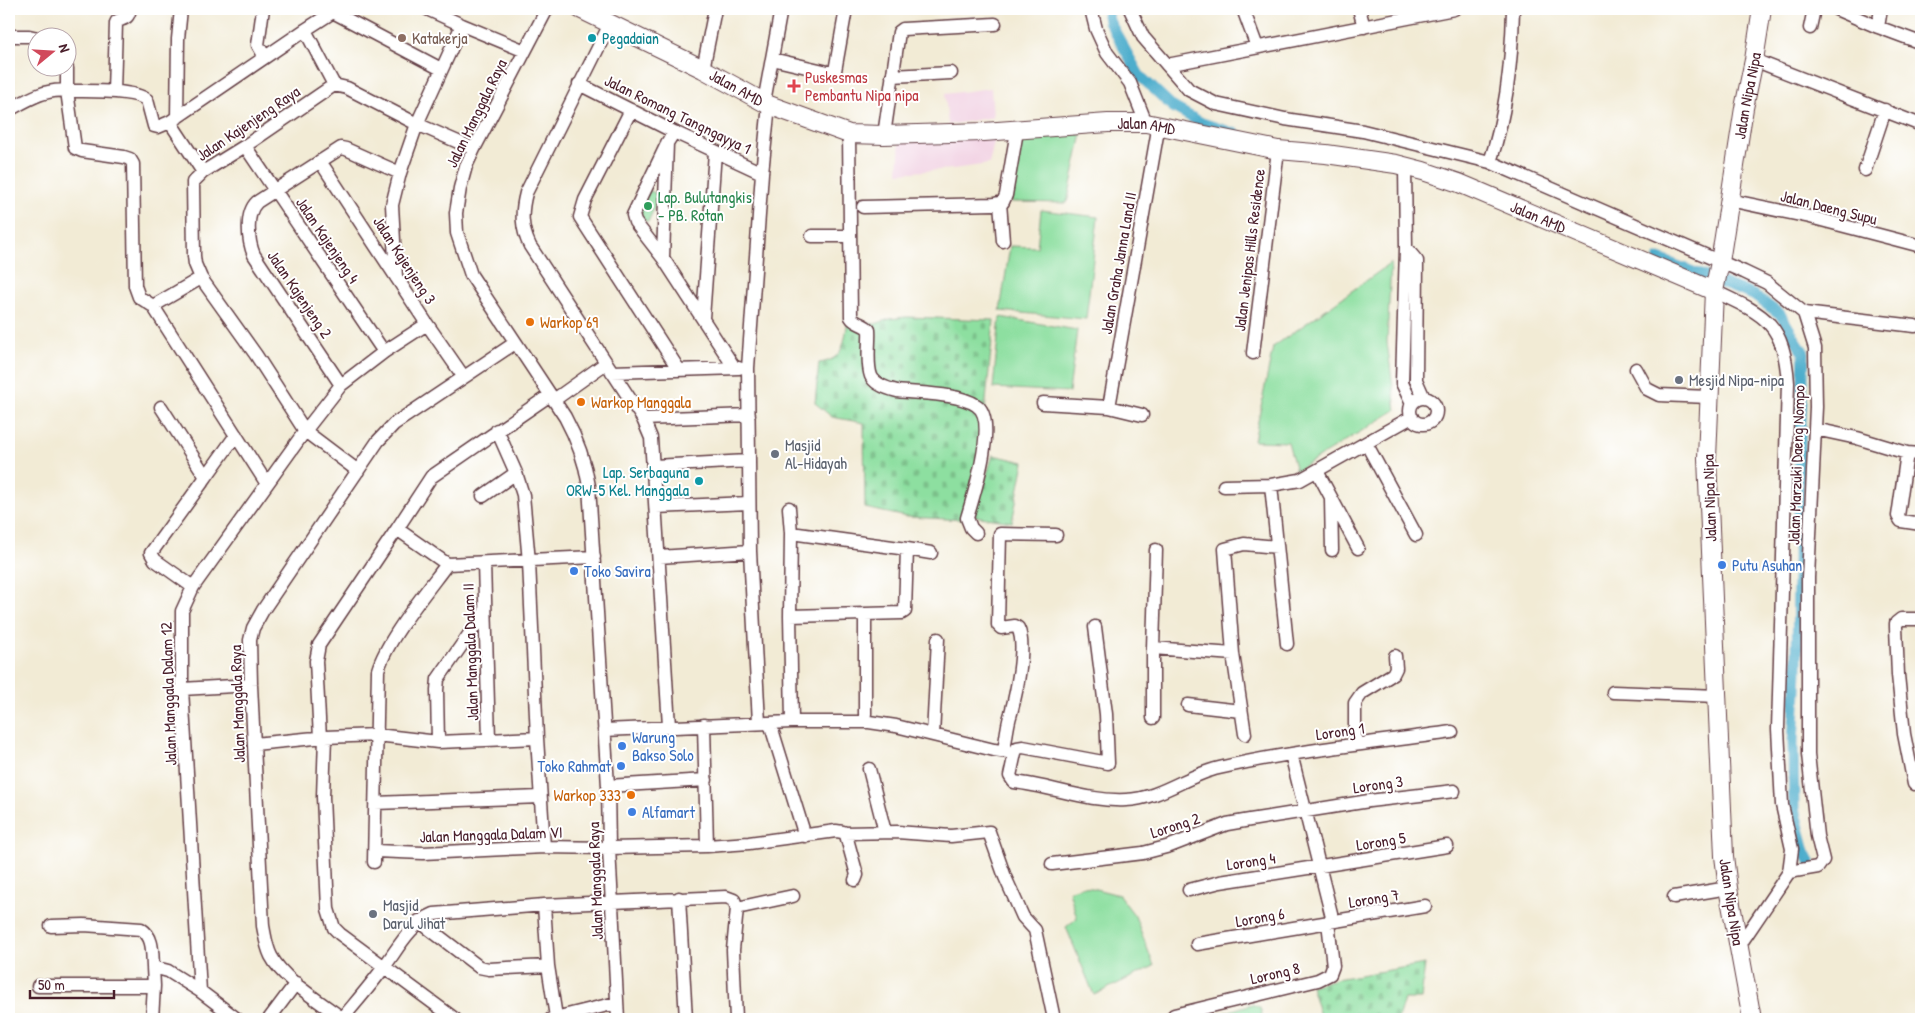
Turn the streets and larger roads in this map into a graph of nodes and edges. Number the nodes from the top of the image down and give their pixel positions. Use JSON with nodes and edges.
{"nodes":[{"id":1,"x":130,"y":9,"type":"edge"},
{"id":2,"x":181,"y":9,"type":"edge"},
{"id":3,"x":263,"y":9,"type":"edge"},
{"id":4,"x":427,"y":9,"type":"edge"},
{"id":5,"x":547,"y":9,"type":"edge"},
{"id":6,"x":580,"y":9,"type":"edge"},
{"id":7,"x":715,"y":9,"type":"edge"},
{"id":8,"x":781,"y":9,"type":"edge"},
{"id":9,"x":846,"y":9,"type":"edge"},
{"id":10,"x":1090,"y":9,"type":"edge"},
{"id":11,"x":1130,"y":9,"type":"edge"},
{"id":12,"x":1243,"y":9,"type":"edge"},
{"id":13,"x":1359,"y":9,"type":"edge"},
{"id":14,"x":1454,"y":9,"type":"edge"},
{"id":15,"x":1513,"y":9,"type":"edge"},
{"id":16,"x":1762,"y":9,"type":"edge"},
{"id":17,"x":1814,"y":9,"type":"edge"},
{"id":18,"x":1836,"y":9,"type":"edge"},
{"id":19,"x":1881,"y":9,"type":"edge"},
{"id":20,"x":333,"y":10,"type":"edge"},
{"id":21,"x":610,"y":24,"type":"junction"},
{"id":22,"x":995,"y":24,"type":"dead end"},
{"id":23,"x":462,"y":25,"type":"junction"},
{"id":24,"x":1364,"y":27,"type":"junction"},
{"id":25,"x":1810,"y":28,"type":"dead end"},
{"id":26,"x":1878,"y":28,"type":"junction"},
{"id":27,"x":305,"y":30,"type":"junction"},
{"id":28,"x":9,"y":36,"type":"edge"},
{"id":29,"x":28,"y":36,"type":"edge"},
{"id":30,"x":1921,"y":43,"type":"edge"},
{"id":31,"x":1257,"y":48,"type":"junction"},
{"id":32,"x":525,"y":51,"type":"junction"},
{"id":33,"x":265,"y":57,"type":"junction"},
{"id":34,"x":772,"y":58,"type":"junction"},
{"id":35,"x":1754,"y":60,"type":"junction"},
{"id":36,"x":1167,"y":65,"type":"junction"},
{"id":37,"x":441,"y":69,"type":"junction"},
{"id":38,"x":703,"y":69,"type":"junction"},
{"id":39,"x":950,"y":72,"type":"dead end"},
{"id":40,"x":892,"y":76,"type":"junction"},
{"id":41,"x":67,"y":78,"type":"edge"},
{"id":42,"x":579,"y":84,"type":"junction"},
{"id":43,"x":334,"y":85,"type":"junction"},
{"id":44,"x":67,"y":91,"type":"junction"},
{"id":45,"x":114,"y":92,"type":"junction"},
{"id":46,"x":767,"y":103,"type":"junction"},
{"id":47,"x":9,"y":110,"type":"edge"},
{"id":48,"x":631,"y":110,"type":"junction"},
{"id":49,"x":1885,"y":110,"type":"junction"},
{"id":50,"x":173,"y":120,"type":"junction"},
{"id":51,"x":1152,"y":123,"type":"junction"},
{"id":52,"x":417,"y":124,"type":"junction"},
{"id":53,"x":1921,"y":125,"type":"edge"},
{"id":54,"x":1016,"y":131,"type":"junction"},
{"id":55,"x":849,"y":134,"type":"junction"},
{"id":56,"x":884,"y":135,"type":"junction"},
{"id":57,"x":671,"y":138,"type":"junction"},
{"id":58,"x":245,"y":146,"type":"junction"},
{"id":59,"x":474,"y":149,"type":"junction"},
{"id":60,"x":1278,"y":150,"type":"junction"},
{"id":61,"x":715,"y":152,"type":"junction"},
{"id":62,"x":320,"y":161,"type":"junction"},
{"id":63,"x":1490,"y":162,"type":"junction"},
{"id":64,"x":1405,"y":167,"type":"junction"},
{"id":65,"x":1866,"y":170,"type":"dead end"},
{"id":66,"x":204,"y":172,"type":"junction"},
{"id":67,"x":400,"y":173,"type":"junction"},
{"id":68,"x":762,"y":173,"type":"junction"},
{"id":69,"x":275,"y":190,"type":"junction"},
{"id":70,"x":1730,"y":200,"type":"junction"},
{"id":71,"x":1000,"y":203,"type":"junction"},
{"id":72,"x":863,"y":207,"type":"dead end"},
{"id":73,"x":812,"y":236,"type":"dead end"},
{"id":74,"x":849,"y":236,"type":"junction"},
{"id":75,"x":1003,"y":241,"type":"dead end"},
{"id":76,"x":1921,"y":246,"type":"edge"},
{"id":77,"x":1406,"y":248,"type":"junction"},
{"id":78,"x":663,"y":258,"type":"junction"},
{"id":79,"x":1720,"y":264,"type":"junction"},
{"id":80,"x":396,"y":277,"type":"junction"},
{"id":81,"x":201,"y":278,"type":"junction"},
{"id":82,"x":1714,"y":289,"type":"junction"},
{"id":83,"x":153,"y":306,"type":"junction"},
{"id":84,"x":1804,"y":312,"type":"junction"},
{"id":85,"x":703,"y":318,"type":"junction"},
{"id":86,"x":427,"y":324,"type":"junction"},
{"id":87,"x":1915,"y":326,"type":"dead end"},
{"id":88,"x":515,"y":343,"type":"junction"},
{"id":89,"x":384,"y":352,"type":"junction"},
{"id":90,"x":1253,"y":353,"type":"dead end"},
{"id":91,"x":609,"y":368,"type":"junction"},
{"id":92,"x":734,"y":368,"type":"junction"},
{"id":93,"x":748,"y":368,"type":"junction"},
{"id":94,"x":1636,"y":369,"type":"dead end"},
{"id":95,"x":679,"y":370,"type":"junction"},
{"id":96,"x":463,"y":376,"type":"junction"},
{"id":97,"x":341,"y":385,"type":"junction"},
{"id":98,"x":1709,"y":397,"type":"junction"},
{"id":99,"x":552,"y":398,"type":"junction"},
{"id":100,"x":1424,"y":398,"type":"junction"},
{"id":101,"x":1044,"y":403,"type":"dead end"},
{"id":102,"x":1412,"y":404,"type":"junction"},
{"id":103,"x":161,"y":406,"type":"dead end"},
{"id":104,"x":1109,"y":407,"type":"junction"},
{"id":105,"x":749,"y":415,"type":"junction"},
{"id":106,"x":1142,"y":415,"type":"dead end"},
{"id":107,"x":1412,"y":417,"type":"junction"},
{"id":108,"x":643,"y":419,"type":"junction"},
{"id":109,"x":1815,"y":429,"type":"junction"},
{"id":110,"x":497,"y":430,"type":"junction"},
{"id":111,"x":305,"y":431,"type":"junction"},
{"id":112,"x":236,"y":435,"type":"junction"},
{"id":113,"x":1366,"y":443,"type":"junction"},
{"id":114,"x":1907,"y":453,"type":"junction"},
{"id":115,"x":1921,"y":454,"type":"edge"},
{"id":116,"x":748,"y":461,"type":"junction"},
{"id":117,"x":654,"y":466,"type":"junction"},
{"id":118,"x":358,"y":470,"type":"junction"},
{"id":119,"x":1317,"y":471,"type":"junction"},
{"id":120,"x":516,"y":473,"type":"junction"},
{"id":121,"x":206,"y":477,"type":"junction"},
{"id":122,"x":266,"y":484,"type":"junction"},
{"id":123,"x":1271,"y":485,"type":"junction"},
{"id":124,"x":1224,"y":486,"type":"dead end"},
{"id":125,"x":483,"y":496,"type":"dead end"},
{"id":126,"x":1331,"y":496,"type":"junction"},
{"id":127,"x":749,"y":503,"type":"junction"},
{"id":128,"x":656,"y":507,"type":"junction"},
{"id":129,"x":789,"y":508,"type":"dead end"},
{"id":130,"x":1274,"y":521,"type":"junction"},
{"id":131,"x":1921,"y":524,"type":"edge"},
{"id":132,"x":398,"y":529,"type":"junction"},
{"id":133,"x":791,"y":533,"type":"junction"},
{"id":134,"x":976,"y":533,"type":"dead end"},
{"id":135,"x":1056,"y":535,"type":"dead end"},
{"id":136,"x":1416,"y":535,"type":"dead end"},
{"id":137,"x":1256,"y":545,"type":"junction"},
{"id":138,"x":1277,"y":547,"type":"junction"},
{"id":139,"x":1358,"y":548,"type":"dead end"},
{"id":140,"x":907,"y":549,"type":"junction"},
{"id":141,"x":1156,"y":550,"type":"dead end"},
{"id":142,"x":1332,"y":550,"type":"dead end"},
{"id":143,"x":750,"y":551,"type":"junction"},
{"id":144,"x":931,"y":553,"type":"dead end"},
{"id":145,"x":659,"y":557,"type":"junction"},
{"id":146,"x":594,"y":558,"type":"junction"},
{"id":147,"x":529,"y":562,"type":"junction"},
{"id":148,"x":484,"y":563,"type":"junction"},
{"id":149,"x":447,"y":564,"type":"junction"},
{"id":150,"x":193,"y":586,"type":"junction"},
{"id":151,"x":484,"y":613,"type":"junction"},
{"id":152,"x":865,"y":614,"type":"junction"},
{"id":153,"x":790,"y":616,"type":"junction"},
{"id":154,"x":1921,"y":618,"type":"edge"},
{"id":155,"x":1095,"y":626,"type":"dead end"},
{"id":156,"x":938,"y":639,"type":"dead end"},
{"id":157,"x":1287,"y":644,"type":"dead end"},
{"id":158,"x":1153,"y":648,"type":"junction"},
{"id":159,"x":1232,"y":654,"type":"junction"},
{"id":160,"x":1395,"y":656,"type":"dead end"},
{"id":161,"x":251,"y":685,"type":"junction"},
{"id":162,"x":182,"y":689,"type":"junction"},
{"id":163,"x":1613,"y":692,"type":"dead end"},
{"id":164,"x":1718,"y":696,"type":"junction"},
{"id":165,"x":1188,"y":705,"type":"dead end"},
{"id":166,"x":1241,"y":711,"type":"junction"},
{"id":167,"x":865,"y":714,"type":"dead end"},
{"id":168,"x":1153,"y":718,"type":"dead end"},
{"id":169,"x":792,"y":722,"type":"junction"},
{"id":170,"x":764,"y":723,"type":"junction"},
{"id":171,"x":704,"y":725,"type":"junction"},
{"id":172,"x":669,"y":726,"type":"junction"},
{"id":173,"x":604,"y":730,"type":"junction"},
{"id":174,"x":1452,"y":732,"type":"dead end"},
{"id":175,"x":377,"y":734,"type":"junction"},
{"id":176,"x":1245,"y":734,"type":"dead end"},
{"id":177,"x":933,"y":735,"type":"junction"},
{"id":178,"x":322,"y":738,"type":"junction"},
{"id":179,"x":536,"y":738,"type":"junction"},
{"id":180,"x":489,"y":740,"type":"junction"},
{"id":181,"x":438,"y":742,"type":"junction"},
{"id":182,"x":254,"y":744,"type":"junction"},
{"id":183,"x":1355,"y":745,"type":"junction"},
{"id":184,"x":1009,"y":752,"type":"junction"},
{"id":185,"x":1291,"y":754,"type":"junction"},
{"id":186,"x":869,"y":768,"type":"dead end"},
{"id":187,"x":706,"y":780,"type":"junction"},
{"id":188,"x":1914,"y":784,"type":"dead end"},
{"id":189,"x":608,"y":786,"type":"junction"},
{"id":190,"x":1454,"y":791,"type":"dead end"},
{"id":191,"x":540,"y":797,"type":"junction"},
{"id":192,"x":375,"y":803,"type":"junction"},
{"id":193,"x":1306,"y":811,"type":"junction"},
{"id":194,"x":885,"y":832,"type":"junction"},
{"id":195,"x":844,"y":834,"type":"junction"},
{"id":196,"x":805,"y":836,"type":"junction"},
{"id":197,"x":707,"y":846,"type":"junction"},
{"id":198,"x":1447,"y":846,"type":"dead end"},
{"id":199,"x":544,"y":847,"type":"junction"},
{"id":200,"x":609,"y":848,"type":"junction"},
{"id":201,"x":1052,"y":864,"type":"dead end"},
{"id":202,"x":1320,"y":867,"type":"junction"},
{"id":203,"x":1790,"y":872,"type":"junction"},
{"id":204,"x":856,"y":878,"type":"dead end"},
{"id":205,"x":1728,"y":888,"type":"junction"},
{"id":206,"x":1189,"y":890,"type":"dead end"},
{"id":207,"x":793,"y":896,"type":"dead end"},
{"id":208,"x":1674,"y":897,"type":"dead end"},
{"id":209,"x":678,"y":898,"type":"junction"},
{"id":210,"x":612,"y":902,"type":"junction"},
{"id":211,"x":544,"y":905,"type":"junction"},
{"id":212,"x":1425,"y":906,"type":"dead end"},
{"id":213,"x":736,"y":908,"type":"junction"},
{"id":214,"x":419,"y":921,"type":"junction"},
{"id":215,"x":1331,"y":921,"type":"junction"},
{"id":216,"x":51,"y":926,"type":"dead end"},
{"id":217,"x":1197,"y":944,"type":"dead end"},
{"id":218,"x":1739,"y":946,"type":"junction"},
{"id":219,"x":548,"y":966,"type":"junction"},
{"id":220,"x":153,"y":967,"type":"junction"},
{"id":221,"x":384,"y":967,"type":"junction"},
{"id":222,"x":296,"y":984,"type":"junction"},
{"id":223,"x":38,"y":986,"type":"dead end"},
{"id":224,"x":154,"y":986,"type":"junction"},
{"id":225,"x":200,"y":991,"type":"junction"},
{"id":226,"x":616,"y":1003,"type":"junction"},
{"id":227,"x":1174,"y":1015,"type":"dead end"},
{"id":228,"x":554,"y":1018,"type":"edge"},
{"id":229,"x":152,"y":1019,"type":"edge"},
{"id":230,"x":237,"y":1019,"type":"edge"},
{"id":231,"x":269,"y":1019,"type":"edge"},
{"id":232,"x":343,"y":1019,"type":"edge"},
{"id":233,"x":455,"y":1019,"type":"edge"},
{"id":234,"x":618,"y":1019,"type":"edge"},
{"id":235,"x":686,"y":1019,"type":"edge"},
{"id":236,"x":736,"y":1019,"type":"edge"},
{"id":237,"x":1054,"y":1019,"type":"edge"},
{"id":238,"x":1752,"y":1019,"type":"edge"}],
"edges":[{"from":1,"to":45,"type":"street"},
{"from":2,"to":50,"type":"street"},
{"from":3,"to":33,"type":"street"},
{"from":4,"to":23,"type":"street"},
{"from":5,"to":32,"type":"street","name":"Jalan Manggala Raya"},
{"from":6,"to":21,"type":"street","name":"Jalan AMD"},
{"from":7,"to":38,"type":"street"},
{"from":8,"to":34,"type":"street"},
{"from":9,"to":34,"type":"street"},
{"from":10,"to":51,"type":"street"},
{"from":11,"to":36,"type":"street"},
{"from":12,"to":31,"type":"street"},
{"from":13,"to":24,"type":"street"},
{"from":14,"to":24,"type":"street"},
{"from":15,"to":63,"type":"street"},
{"from":16,"to":35,"type":"street","name":"Jalan Nipa Nipa"},
{"from":17,"to":25,"type":"street"},
{"from":18,"to":26,"type":"street"},
{"from":19,"to":26,"type":"street"},
{"from":20,"to":27,"type":"street"},
{"from":20,"to":37,"type":"street"},
{"from":21,"to":38,"type":"street","name":"Jalan AMD"},
{"from":21,"to":42,"type":"street"},
{"from":22,"to":40,"type":"street"},
{"from":23,"to":32,"type":"street"},
{"from":23,"to":37,"type":"street"},
{"from":24,"to":31,"type":"street"},
{"from":26,"to":30,"type":"street"},
{"from":27,"to":33,"type":"street"},
{"from":27,"to":43,"type":"street"},
{"from":28,"to":29,"type":"street"},
{"from":31,"to":36,"type":"street"},
{"from":32,"to":59,"type":"street","name":"Jalan Manggala Raya"},
{"from":33,"to":50,"type":"street"},
{"from":34,"to":46,"type":"street"},
{"from":35,"to":49,"type":"street"},
{"from":35,"to":70,"type":"street","name":"Jalan Nipa Nipa"},
{"from":36,"to":63,"type":"street"},
{"from":37,"to":52,"type":"street"},
{"from":38,"to":46,"type":"street","name":"Jalan AMD"},
{"from":39,"to":40,"type":"street"},
{"from":40,"to":56,"type":"street"},
{"from":41,"to":44,"type":"street"},
{"from":42,"to":48,"type":"street","name":"Jalan Romang Tangngayya 1"},
{"from":42,"to":91,"type":"street"},
{"from":43,"to":52,"type":"street"},
{"from":43,"to":58,"type":"street","name":"Jalan Kajenjeng Raya"},
{"from":44,"to":45,"type":"street"},
{"from":44,"to":47,"type":"street"},
{"from":44,"to":83,"type":"street"},
{"from":45,"to":50,"type":"street"},
{"from":46,"to":55,"type":"street","name":"Jalan AMD"},
{"from":46,"to":68,"type":"street"},
{"from":48,"to":57,"type":"street","name":"Jalan Romang Tangngayya 1"},
{"from":48,"to":95,"type":"street"},
{"from":49,"to":53,"type":"street"},
{"from":49,"to":65,"type":"street"},
{"from":50,"to":66,"type":"street"},
{"from":51,"to":54,"type":"street","name":"Jalan AMD"},
{"from":51,"to":60,"type":"street","name":"Jalan AMD"},
{"from":51,"to":104,"type":"street","name":"Jalan Graha Janna Land II"},
{"from":52,"to":59,"type":"street"},
{"from":52,"to":67,"type":"street"},
{"from":54,"to":56,"type":"street","name":"Jalan AMD"},
{"from":54,"to":71,"type":"street"},
{"from":55,"to":56,"type":"street","name":"Jalan AMD"},
{"from":55,"to":74,"type":"street"},
{"from":57,"to":61,"type":"street","name":"Jalan Romang Tangngayya 1"},
{"from":57,"to":78,"type":"street"},
{"from":57,"to":78,"type":"street"},
{"from":58,"to":66,"type":"street","name":"Jalan Kajenjeng Raya"},
{"from":58,"to":69,"type":"street","name":"Jalan Kajenjeng 4"},
{"from":59,"to":88,"type":"street","name":"Jalan Manggala Raya"},
{"from":60,"to":64,"type":"street","name":"Jalan AMD"},
{"from":60,"to":90,"type":"street","name":"Jalan Jenipas Hills Residence"},
{"from":61,"to":68,"type":"street","name":"Jalan Romang Tangngayya 1"},
{"from":61,"to":85,"type":"street"},
{"from":62,"to":67,"type":"street","name":"Jalan Kajenjeng 2"},
{"from":62,"to":69,"type":"street","name":"Jalan Kajenjeng 2"},
{"from":62,"to":80,"type":"street","name":"Jalan Kajenjeng 3"},
{"from":63,"to":79,"type":"street"},
{"from":64,"to":77,"type":"street"},
{"from":64,"to":82,"type":"street","name":"Jalan AMD"},
{"from":66,"to":81,"type":"street","name":"Jalan Kajenjeng Raya"},
{"from":67,"to":80,"type":"street"},
{"from":68,"to":93,"type":"street"},
{"from":69,"to":89,"type":"street","name":"Jalan Kajenjeng 4"},
{"from":69,"to":97,"type":"street","name":"Jalan Kajenjeng 2"},
{"from":70,"to":76,"type":"street","name":"Jalan Daeng Supu"},
{"from":70,"to":79,"type":"street","name":"Jalan Nipa Nipa"},
{"from":71,"to":72,"type":"street"},
{"from":71,"to":75,"type":"street"},
{"from":73,"to":74,"type":"street"},
{"from":74,"to":134,"type":"street"},
{"from":77,"to":100,"type":"street"},
{"from":77,"to":102,"type":"street"},
{"from":78,"to":85,"type":"street"},
{"from":79,"to":82,"type":"street","name":"Jalan Nipa Nipa"},
{"from":79,"to":84,"type":"street"},
{"from":80,"to":86,"type":"street","name":"Jalan Kajenjeng 3"},
{"from":81,"to":83,"type":"street"},
{"from":81,"to":111,"type":"street","name":"Jalan Kajenjeng Raya"},
{"from":82,"to":98,"type":"street","name":"Jalan Nipa Nipa"},
{"from":82,"to":203,"type":"street"},
{"from":83,"to":112,"type":"street"},
{"from":84,"to":87,"type":"street"},
{"from":84,"to":109,"type":"street","name":"Jalan Marzuki Daeng Nompo"},
{"from":85,"to":92,"type":"street"},
{"from":86,"to":89,"type":"street","name":"Jalan Manggala Dalam 12"},
{"from":86,"to":96,"type":"street","name":"Jalan Kajenjeng 3"},
{"from":88,"to":96,"type":"street","name":"Jalan Manggala Raya"},
{"from":88,"to":99,"type":"street","name":"Jalan Manggala Raya"},
{"from":89,"to":97,"type":"street","name":"Jalan Manggala Dalam 12"},
{"from":91,"to":95,"type":"street"},
{"from":91,"to":99,"type":"street"},
{"from":91,"to":108,"type":"street"},
{"from":92,"to":93,"type":"street"},
{"from":92,"to":95,"type":"street"},
{"from":93,"to":105,"type":"street"},
{"from":94,"to":98,"type":"street"},
{"from":96,"to":118,"type":"street","name":"Jalan Manggala Raya"},
{"from":97,"to":111,"type":"street","name":"Jalan Manggala Dalam 12"},
{"from":98,"to":164,"type":"street","name":"Jalan Nipa Nipa"},
{"from":99,"to":110,"type":"street"},
{"from":99,"to":146,"type":"street","name":"Jalan Manggala Raya"},
{"from":100,"to":102,"type":"street"},
{"from":100,"to":107,"type":"street"},
{"from":101,"to":104,"type":"street"},
{"from":102,"to":107,"type":"street"},
{"from":103,"to":121,"type":"street"},
{"from":104,"to":106,"type":"street"},
{"from":105,"to":108,"type":"street"},
{"from":105,"to":116,"type":"street"},
{"from":107,"to":113,"type":"street"},
{"from":108,"to":117,"type":"street"},
{"from":109,"to":114,"type":"street"},
{"from":109,"to":203,"type":"street","name":"Jalan Marzuki Daeng Nompo"},
{"from":110,"to":120,"type":"street"},
{"from":110,"to":132,"type":"street"},
{"from":111,"to":118,"type":"street","name":"Jalan Kajenjeng Raya"},
{"from":111,"to":122,"type":"street","name":"Jalan Manggala Dalam 12"},
{"from":112,"to":121,"type":"street"},
{"from":112,"to":122,"type":"street"},
{"from":113,"to":119,"type":"street"},
{"from":113,"to":136,"type":"street"},
{"from":114,"to":115,"type":"street"},
{"from":114,"to":131,"type":"street"},
{"from":116,"to":117,"type":"street"},
{"from":116,"to":127,"type":"street"},
{"from":117,"to":128,"type":"street"},
{"from":118,"to":161,"type":"street","name":"Jalan Manggala Raya"},
{"from":119,"to":123,"type":"street"},
{"from":119,"to":126,"type":"street"},
{"from":120,"to":125,"type":"street"},
{"from":120,"to":147,"type":"street"},
{"from":121,"to":150,"type":"street"},
{"from":122,"to":150,"type":"street","name":"Jalan Manggala Dalam 12"},
{"from":123,"to":124,"type":"street"},
{"from":123,"to":130,"type":"street"},
{"from":126,"to":139,"type":"street"},
{"from":126,"to":142,"type":"street"},
{"from":127,"to":128,"type":"street"},
{"from":127,"to":143,"type":"street"},
{"from":128,"to":145,"type":"street"},
{"from":129,"to":133,"type":"street"},
{"from":130,"to":137,"type":"street"},
{"from":130,"to":138,"type":"street"},
{"from":132,"to":149,"type":"street"},
{"from":132,"to":178,"type":"street"},
{"from":133,"to":140,"type":"street"},
{"from":133,"to":153,"type":"street"},
{"from":135,"to":184,"type":"street","name":"Lorong 1"},
{"from":137,"to":138,"type":"street"},
{"from":137,"to":159,"type":"street"},
{"from":138,"to":157,"type":"street"},
{"from":140,"to":144,"type":"street"},
{"from":140,"to":152,"type":"street"},
{"from":141,"to":158,"type":"street"},
{"from":143,"to":145,"type":"street"},
{"from":143,"to":170,"type":"street"},
{"from":145,"to":172,"type":"street"},
{"from":146,"to":147,"type":"street"},
{"from":146,"to":173,"type":"street","name":"Jalan Manggala Raya"},
{"from":147,"to":148,"type":"street"},
{"from":147,"to":179,"type":"street"},
{"from":148,"to":149,"type":"street"},
{"from":148,"to":151,"type":"street","name":"Jalan Manggala Dalam II"},
{"from":149,"to":175,"type":"street"},
{"from":150,"to":162,"type":"street","name":"Jalan Manggala Dalam 12"},
{"from":151,"to":180,"type":"street","name":"Jalan Manggala Dalam II"},
{"from":151,"to":181,"type":"street"},
{"from":152,"to":153,"type":"street"},
{"from":152,"to":167,"type":"street"},
{"from":153,"to":169,"type":"street"},
{"from":154,"to":188,"type":"street"},
{"from":155,"to":184,"type":"street"},
{"from":156,"to":177,"type":"street"},
{"from":158,"to":159,"type":"street"},
{"from":158,"to":168,"type":"street"},
{"from":159,"to":166,"type":"street"},
{"from":160,"to":183,"type":"street"},
{"from":161,"to":162,"type":"street"},
{"from":161,"to":182,"type":"street","name":"Jalan Manggala Raya"},
{"from":162,"to":225,"type":"street","name":"Jalan Manggala Dalam 12"},
{"from":163,"to":164,"type":"street"},
{"from":164,"to":205,"type":"street","name":"Jalan Nipa Nipa"},
{"from":165,"to":166,"type":"street"},
{"from":166,"to":176,"type":"street"},
{"from":169,"to":170,"type":"street"},
{"from":169,"to":177,"type":"street"},
{"from":170,"to":171,"type":"street"},
{"from":170,"to":196,"type":"street"},
{"from":171,"to":172,"type":"street"},
{"from":171,"to":187,"type":"street"},
{"from":172,"to":173,"type":"street"},
{"from":173,"to":189,"type":"street","name":"Jalan Manggala Raya"},
{"from":174,"to":183,"type":"street","name":"Lorong 1"},
{"from":175,"to":178,"type":"street"},
{"from":175,"to":181,"type":"street"},
{"from":175,"to":192,"type":"street"},
{"from":177,"to":184,"type":"street"},
{"from":178,"to":182,"type":"street"},
{"from":178,"to":221,"type":"street"},
{"from":179,"to":180,"type":"street"},
{"from":179,"to":191,"type":"street"},
{"from":180,"to":181,"type":"street"},
{"from":182,"to":222,"type":"street","name":"Jalan Manggala Raya"},
{"from":183,"to":185,"type":"street","name":"Lorong 1"},
{"from":184,"to":185,"type":"street","name":"Lorong 1"},
{"from":185,"to":193,"type":"street"},
{"from":186,"to":194,"type":"street"},
{"from":187,"to":189,"type":"street"},
{"from":187,"to":197,"type":"street"},
{"from":189,"to":200,"type":"street","name":"Jalan Manggala Raya"},
{"from":190,"to":193,"type":"street","name":"Lorong 3"},
{"from":191,"to":192,"type":"street"},
{"from":191,"to":199,"type":"street"},
{"from":192,"to":199,"type":"street","name":"Jalan Manggala Dalam VI"},
{"from":193,"to":201,"type":"street","name":"Lorong 2"},
{"from":193,"to":202,"type":"street"},
{"from":194,"to":195,"type":"street","name":"Jalan Manggala Dalam VI"},
{"from":194,"to":237,"type":"street","name":"Jalan Manggala Dalam VI"},
{"from":195,"to":196,"type":"street","name":"Jalan Manggala Dalam VI"},
{"from":195,"to":204,"type":"street"},
{"from":196,"to":197,"type":"street","name":"Jalan Manggala Dalam VI"},
{"from":197,"to":200,"type":"street","name":"Jalan Manggala Dalam VI"},
{"from":198,"to":202,"type":"street","name":"Lorong 5"},
{"from":199,"to":200,"type":"street","name":"Jalan Manggala Dalam VI"},
{"from":200,"to":210,"type":"street","name":"Jalan Manggala Raya"},
{"from":202,"to":206,"type":"street","name":"Lorong 4"},
{"from":202,"to":215,"type":"street"},
{"from":203,"to":218,"type":"street"},
{"from":205,"to":208,"type":"street"},
{"from":205,"to":218,"type":"street","name":"Jalan Nipa Nipa"},
{"from":207,"to":213,"type":"street"},
{"from":209,"to":210,"type":"street"},
{"from":209,"to":213,"type":"street"},
{"from":209,"to":235,"type":"street"},
{"from":210,"to":211,"type":"street"},
{"from":210,"to":226,"type":"street","name":"Jalan Manggala Raya"},
{"from":211,"to":214,"type":"street"},
{"from":211,"to":219,"type":"street"},
{"from":212,"to":215,"type":"street","name":"Lorong 7"},
{"from":213,"to":236,"type":"street"},
{"from":214,"to":219,"type":"street"},
{"from":214,"to":221,"type":"street"},
{"from":215,"to":217,"type":"street","name":"Lorong 6"},
{"from":215,"to":227,"type":"street","name":"Lorong 8"},
{"from":216,"to":220,"type":"street"},
{"from":218,"to":238,"type":"street","name":"Jalan Nipa Nipa"},
{"from":219,"to":228,"type":"street"},
{"from":220,"to":224,"type":"street"},
{"from":220,"to":225,"type":"street"},
{"from":221,"to":232,"type":"street"},
{"from":221,"to":233,"type":"street"},
{"from":222,"to":231,"type":"street"},
{"from":222,"to":232,"type":"street","name":"Jalan Manggala Raya"},
{"from":223,"to":224,"type":"street"},
{"from":224,"to":229,"type":"street"},
{"from":225,"to":230,"type":"street"},
{"from":226,"to":228,"type":"street"},
{"from":226,"to":234,"type":"street","name":"Jalan Manggala Raya"}]}
